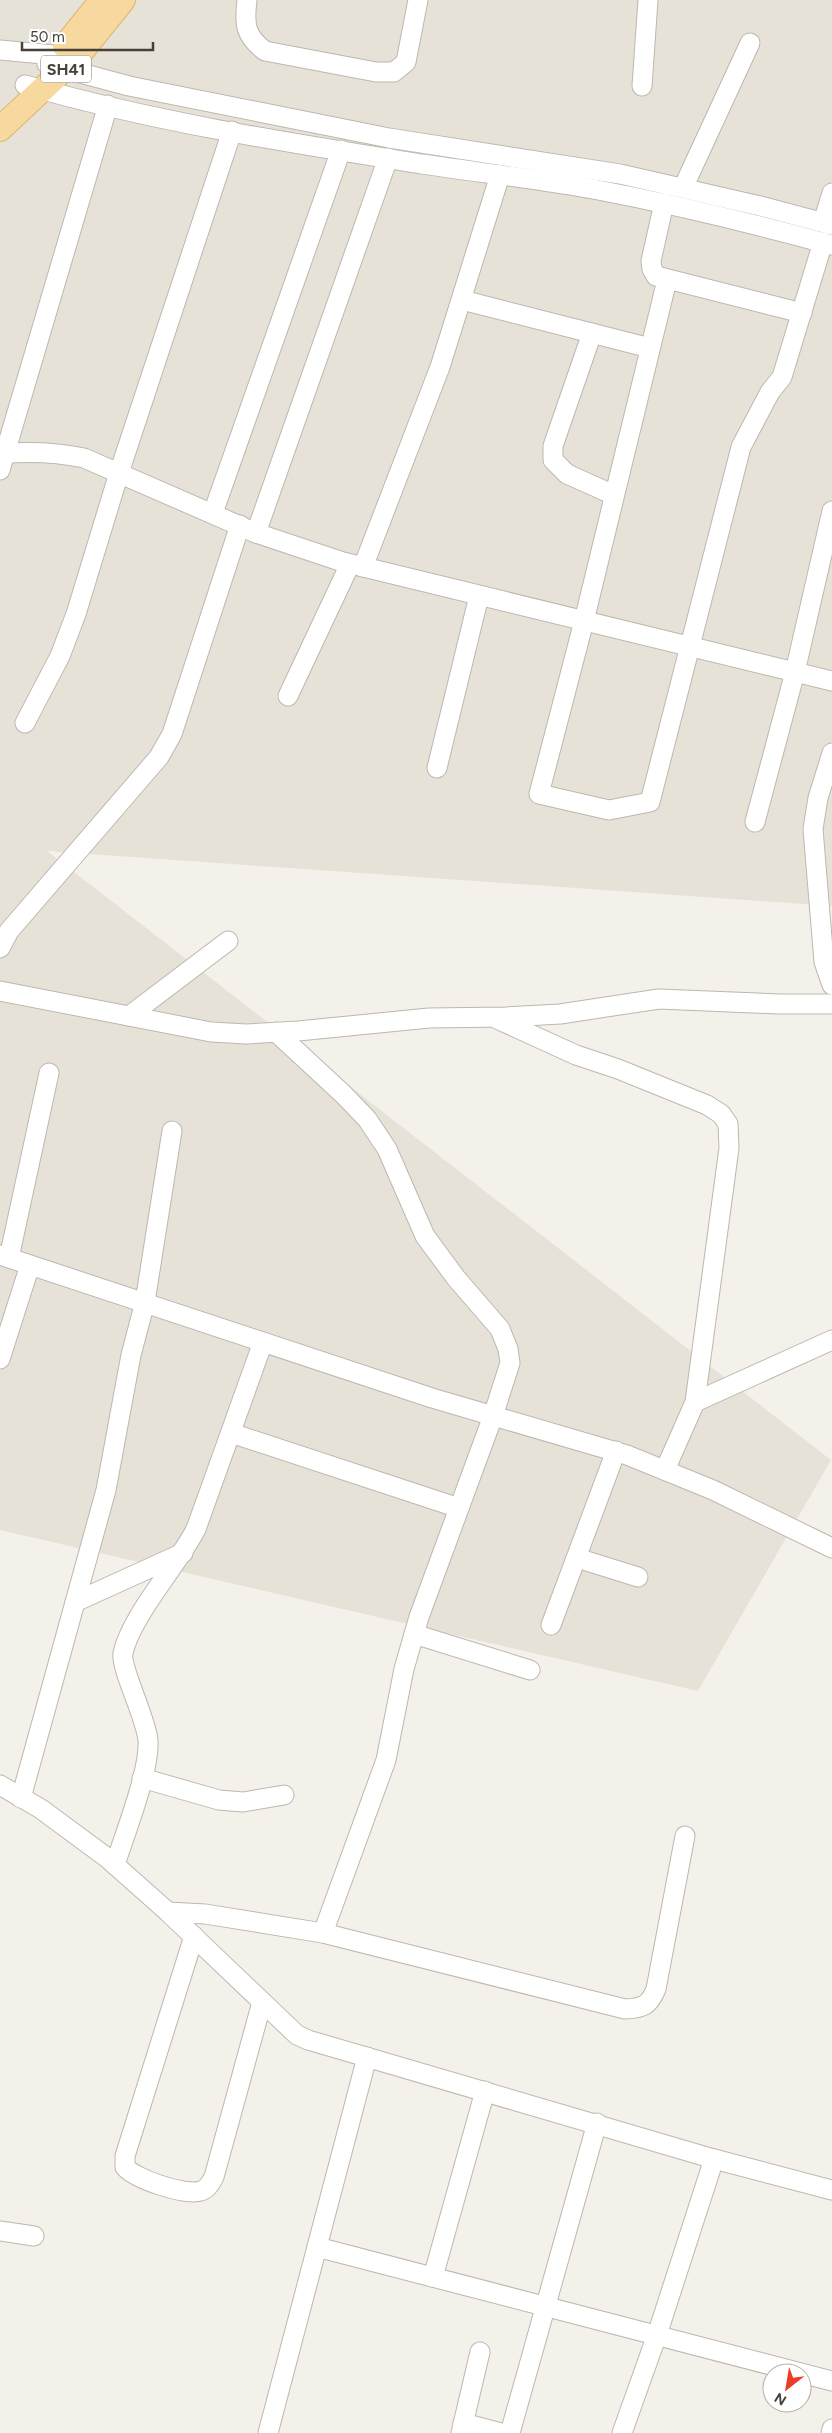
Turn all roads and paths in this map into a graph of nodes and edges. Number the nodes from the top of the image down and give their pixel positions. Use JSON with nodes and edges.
{"nodes":[{"id":1,"x":102,"y":0,"type":"edge"},
{"id":2,"x":123,"y":0,"type":"edge"},
{"id":3,"x":247,"y":0,"type":"edge"},
{"id":4,"x":418,"y":0,"type":"edge"},
{"id":5,"x":648,"y":0,"type":"edge"},
{"id":6,"x":750,"y":43,"type":"dead end"},
{"id":7,"x":0,"y":50,"type":"edge"},
{"id":8,"x":62,"y":61,"type":"junction"},
{"id":9,"x":642,"y":86,"type":"dead end"},
{"id":10,"x":34,"y":87,"type":"junction"},
{"id":11,"x":108,"y":105,"type":"junction"},
{"id":12,"x":0,"y":108,"type":"edge"},
{"id":13,"x":0,"y":129,"type":"edge"},
{"id":14,"x":232,"y":131,"type":"junction"},
{"id":15,"x":341,"y":150,"type":"junction"},
{"id":16,"x":388,"y":158,"type":"junction"},
{"id":17,"x":500,"y":175,"type":"junction"},
{"id":18,"x":683,"y":188,"type":"junction"},
{"id":19,"x":832,"y":193,"type":"edge"},
{"id":20,"x":664,"y":203,"type":"junction"},
{"id":21,"x":828,"y":224,"type":"edge"},
{"id":22,"x":828,"y":243,"type":"edge"},
{"id":23,"x":667,"y":280,"type":"junction"},
{"id":24,"x":462,"y":300,"type":"junction"},
{"id":25,"x":802,"y":313,"type":"junction"},
{"id":26,"x":592,"y":333,"type":"junction"},
{"id":27,"x":650,"y":348,"type":"junction"},
{"id":28,"x":2,"y":459,"type":"edge"},
{"id":29,"x":119,"y":472,"type":"junction"},
{"id":30,"x":614,"y":496,"type":"junction"},
{"id":31,"x":832,"y":511,"type":"edge"},
{"id":32,"x":213,"y":513,"type":"junction"},
{"id":33,"x":248,"y":529,"type":"junction"},
{"id":34,"x":357,"y":566,"type":"junction"},
{"id":35,"x":479,"y":596,"type":"junction"},
{"id":36,"x":584,"y":621,"type":"junction"},
{"id":37,"x":690,"y":647,"type":"junction"},
{"id":38,"x":795,"y":672,"type":"junction"},
{"id":39,"x":832,"y":681,"type":"edge"},
{"id":40,"x":288,"y":696,"type":"dead end"},
{"id":41,"x":26,"y":723,"type":"dead end"},
{"id":42,"x":832,"y":753,"type":"edge"},
{"id":43,"x":438,"y":768,"type":"dead end"},
{"id":44,"x":755,"y":822,"type":"dead end"},
{"id":45,"x":228,"y":941,"type":"dead end"},
{"id":46,"x":0,"y":948,"type":"edge"},
{"id":47,"x":832,"y":985,"type":"edge"},
{"id":48,"x":0,"y":991,"type":"edge"},
{"id":49,"x":832,"y":1004,"type":"edge"},
{"id":50,"x":128,"y":1016,"type":"junction"},
{"id":51,"x":495,"y":1018,"type":"junction"},
{"id":52,"x":276,"y":1032,"type":"junction"},
{"id":53,"x":49,"y":1073,"type":"dead end"},
{"id":54,"x":172,"y":1131,"type":"dead end"},
{"id":55,"x":5,"y":1256,"type":"edge"},
{"id":56,"x":30,"y":1265,"type":"junction"},
{"id":57,"x":145,"y":1302,"type":"junction"},
{"id":58,"x":832,"y":1340,"type":"edge"},
{"id":59,"x":263,"y":1342,"type":"junction"},
{"id":60,"x":0,"y":1358,"type":"edge"},
{"id":61,"x":695,"y":1402,"type":"junction"},
{"id":62,"x":493,"y":1416,"type":"junction"},
{"id":63,"x":231,"y":1433,"type":"junction"},
{"id":64,"x":616,"y":1451,"type":"junction"},
{"id":65,"x":665,"y":1470,"type":"junction"},
{"id":66,"x":459,"y":1508,"type":"junction"},
{"id":67,"x":832,"y":1548,"type":"edge"},
{"id":68,"x":184,"y":1552,"type":"junction"},
{"id":69,"x":577,"y":1558,"type":"junction"},
{"id":70,"x":638,"y":1577,"type":"dead end"},
{"id":71,"x":75,"y":1602,"type":"junction"},
{"id":72,"x":551,"y":1625,"type":"dead end"},
{"id":73,"x":414,"y":1634,"type":"junction"},
{"id":74,"x":530,"y":1670,"type":"dead end"},
{"id":75,"x":142,"y":1778,"type":"junction"},
{"id":76,"x":0,"y":1785,"type":"edge"},
{"id":77,"x":284,"y":1795,"type":"dead end"},
{"id":78,"x":21,"y":1798,"type":"junction"},
{"id":79,"x":685,"y":1836,"type":"dead end"},
{"id":80,"x":115,"y":1865,"type":"junction"},
{"id":81,"x":168,"y":1912,"type":"junction"},
{"id":82,"x":324,"y":1933,"type":"junction"},
{"id":83,"x":194,"y":1936,"type":"junction"},
{"id":84,"x":262,"y":2002,"type":"junction"},
{"id":85,"x":367,"y":2056,"type":"junction"},
{"id":86,"x":485,"y":2091,"type":"junction"},
{"id":87,"x":596,"y":2123,"type":"junction"},
{"id":88,"x":714,"y":2158,"type":"junction"},
{"id":89,"x":832,"y":2190,"type":"edge"},
{"id":90,"x":0,"y":2231,"type":"edge"},
{"id":91,"x":34,"y":2236,"type":"dead end"},
{"id":92,"x":317,"y":2247,"type":"junction"},
{"id":93,"x":433,"y":2277,"type":"junction"},
{"id":94,"x":547,"y":2307,"type":"junction"},
{"id":95,"x":657,"y":2335,"type":"junction"},
{"id":96,"x":480,"y":2352,"type":"dead end"},
{"id":97,"x":832,"y":2381,"type":"edge"},
{"id":98,"x":462,"y":2428,"type":"edge"},
{"id":99,"x":832,"y":2429,"type":"edge"},
{"id":100,"x":268,"y":2433,"type":"edge"},
{"id":101,"x":501,"y":2433,"type":"edge"},
{"id":102,"x":510,"y":2433,"type":"edge"},
{"id":103,"x":622,"y":2433,"type":"edge"},
{"id":104,"x":830,"y":2433,"type":"edge"}],
"edges":[{"from":1,"to":8,"type":"main road","number":"SH41"},
{"from":2,"to":8,"type":"main road","number":"SH41"},
{"from":3,"to":4,"type":"street"},
{"from":5,"to":9,"type":"street"},
{"from":6,"to":18,"type":"street"},
{"from":7,"to":8,"type":"street"},
{"from":8,"to":10,"type":"main road","number":"SH41"},
{"from":8,"to":18,"type":"street"},
{"from":10,"to":11,"type":"street"},
{"from":10,"to":12,"type":"main road","number":"SH41"},
{"from":10,"to":13,"type":"main road","number":"SH41"},
{"from":11,"to":14,"type":"street"},
{"from":11,"to":28,"type":"street"},
{"from":14,"to":15,"type":"street"},
{"from":14,"to":29,"type":"street"},
{"from":15,"to":16,"type":"street"},
{"from":15,"to":32,"type":"street"},
{"from":16,"to":17,"type":"street"},
{"from":16,"to":33,"type":"street"},
{"from":17,"to":20,"type":"street"},
{"from":17,"to":24,"type":"street"},
{"from":18,"to":21,"type":"street"},
{"from":19,"to":21,"type":"street"},
{"from":20,"to":22,"type":"street"},
{"from":20,"to":23,"type":"street"},
{"from":22,"to":25,"type":"street"},
{"from":23,"to":25,"type":"street"},
{"from":23,"to":27,"type":"street"},
{"from":24,"to":26,"type":"street"},
{"from":24,"to":34,"type":"street"},
{"from":25,"to":37,"type":"street"},
{"from":26,"to":27,"type":"street"},
{"from":26,"to":30,"type":"street"},
{"from":27,"to":30,"type":"street"},
{"from":28,"to":29,"type":"street"},
{"from":29,"to":32,"type":"street"},
{"from":29,"to":41,"type":"street"},
{"from":30,"to":36,"type":"street"},
{"from":31,"to":38,"type":"street"},
{"from":32,"to":33,"type":"street"},
{"from":33,"to":34,"type":"street"},
{"from":33,"to":46,"type":"street"},
{"from":34,"to":35,"type":"street"},
{"from":34,"to":40,"type":"street"},
{"from":35,"to":36,"type":"street"},
{"from":35,"to":43,"type":"street"},
{"from":36,"to":37,"type":"street"},
{"from":36,"to":37,"type":"street"},
{"from":37,"to":38,"type":"street"},
{"from":38,"to":39,"type":"street"},
{"from":38,"to":44,"type":"street"},
{"from":42,"to":47,"type":"street"},
{"from":45,"to":50,"type":"street"},
{"from":48,"to":50,"type":"street"},
{"from":49,"to":51,"type":"street"},
{"from":50,"to":52,"type":"street"},
{"from":51,"to":52,"type":"street"},
{"from":51,"to":61,"type":"street"},
{"from":52,"to":62,"type":"street"},
{"from":53,"to":55,"type":"street"},
{"from":54,"to":57,"type":"street"},
{"from":55,"to":56,"type":"street"},
{"from":56,"to":57,"type":"street"},
{"from":56,"to":60,"type":"street"},
{"from":57,"to":59,"type":"street"},
{"from":57,"to":71,"type":"street"},
{"from":58,"to":61,"type":"street"},
{"from":59,"to":62,"type":"street"},
{"from":59,"to":63,"type":"street"},
{"from":61,"to":65,"type":"street"},
{"from":62,"to":64,"type":"street"},
{"from":62,"to":66,"type":"street"},
{"from":63,"to":66,"type":"street"},
{"from":63,"to":68,"type":"street"},
{"from":64,"to":65,"type":"street"},
{"from":64,"to":69,"type":"street"},
{"from":65,"to":67,"type":"street"},
{"from":66,"to":73,"type":"street"},
{"from":68,"to":71,"type":"street"},
{"from":68,"to":75,"type":"street"},
{"from":69,"to":70,"type":"street"},
{"from":69,"to":72,"type":"street"},
{"from":71,"to":78,"type":"street"},
{"from":73,"to":74,"type":"street"},
{"from":73,"to":82,"type":"street"},
{"from":75,"to":77,"type":"street"},
{"from":75,"to":80,"type":"street"},
{"from":76,"to":78,"type":"street"},
{"from":78,"to":80,"type":"street"},
{"from":79,"to":82,"type":"street"},
{"from":80,"to":81,"type":"street"},
{"from":81,"to":82,"type":"street"},
{"from":81,"to":83,"type":"street"},
{"from":83,"to":84,"type":"street"},
{"from":83,"to":84,"type":"street"},
{"from":84,"to":85,"type":"street"},
{"from":85,"to":86,"type":"street"},
{"from":85,"to":92,"type":"street"},
{"from":86,"to":87,"type":"street"},
{"from":86,"to":93,"type":"street"},
{"from":87,"to":88,"type":"street"},
{"from":87,"to":94,"type":"street"},
{"from":88,"to":89,"type":"street"},
{"from":88,"to":95,"type":"street"},
{"from":90,"to":91,"type":"street"},
{"from":92,"to":93,"type":"street"},
{"from":92,"to":100,"type":"street"},
{"from":93,"to":94,"type":"street"},
{"from":94,"to":95,"type":"street"},
{"from":94,"to":102,"type":"street"},
{"from":95,"to":97,"type":"street"},
{"from":95,"to":103,"type":"street"},
{"from":96,"to":98,"type":"street"},
{"from":98,"to":101,"type":"street"},
{"from":99,"to":104,"type":"street"}]}
